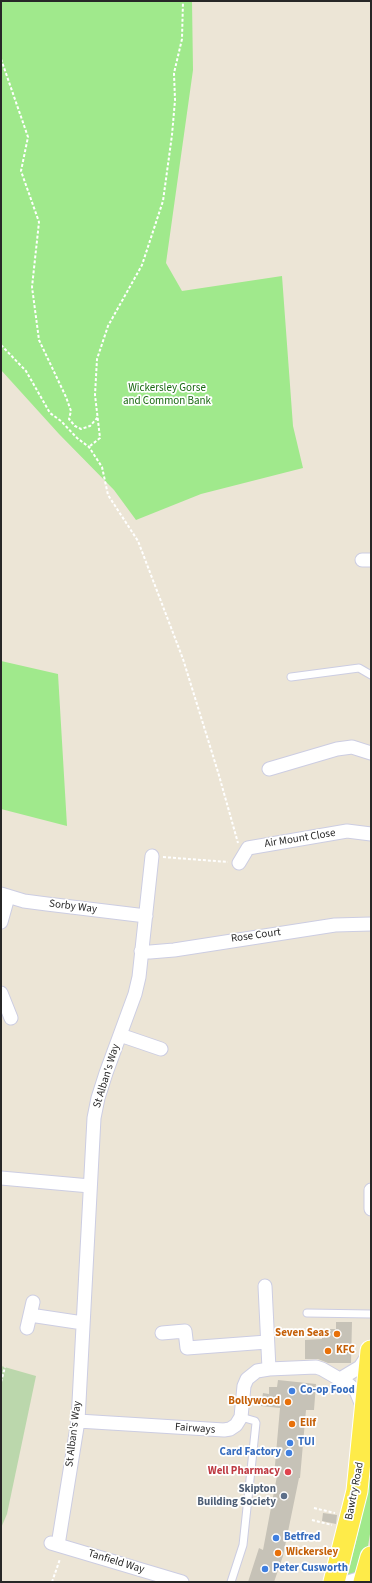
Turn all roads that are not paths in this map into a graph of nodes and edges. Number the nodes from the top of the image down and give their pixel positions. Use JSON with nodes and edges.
{"nodes":[{"id":1,"x":371,"y":675,"type":"edge"},
{"id":2,"x":291,"y":677,"type":"dead end"},
{"id":3,"x":371,"y":753,"type":"edge"},
{"id":4,"x":269,"y":769,"type":"dead end"},
{"id":5,"x":371,"y":834,"type":"edge"},
{"id":6,"x":152,"y":856,"type":"road end"},
{"id":7,"x":239,"y":863,"type":"road end"},
{"id":8,"x":4,"y":895,"type":"edge"},
{"id":9,"x":146,"y":916,"type":"junction"},
{"id":10,"x":1,"y":922,"type":"edge"},
{"id":11,"x":371,"y":924,"type":"edge"},
{"id":12,"x":141,"y":950,"type":"junction"},
{"id":13,"x":1,"y":993,"type":"edge"},
{"id":14,"x":11,"y":1018,"type":"dead end"},
{"id":15,"x":120,"y":1035,"type":"junction"},
{"id":16,"x":161,"y":1049,"type":"dead end"},
{"id":17,"x":1,"y":1178,"type":"edge"},
{"id":18,"x":90,"y":1186,"type":"junction"},
{"id":19,"x":371,"y":1190,"type":"edge"},
{"id":20,"x":371,"y":1209,"type":"edge"},
{"id":21,"x":265,"y":1286,"type":"dead end"},
{"id":22,"x":33,"y":1302,"type":"dead end"},
{"id":23,"x":307,"y":1313,"type":"dead end"},
{"id":24,"x":371,"y":1314,"type":"edge"},
{"id":25,"x":30,"y":1315,"type":"junction"},
{"id":26,"x":83,"y":1323,"type":"junction"},
{"id":27,"x":27,"y":1328,"type":"dead end"},
{"id":28,"x":162,"y":1333,"type":"dead end"},
{"id":29,"x":267,"y":1342,"type":"junction"},
{"id":30,"x":371,"y":1350,"type":"edge"},
{"id":31,"x":269,"y":1369,"type":"junction"},
{"id":32,"x":340,"y":1379,"type":"junction"},
{"id":33,"x":365,"y":1415,"type":"junction"},
{"id":34,"x":241,"y":1418,"type":"junction"},
{"id":35,"x":78,"y":1421,"type":"junction"},
{"id":36,"x":58,"y":1545,"type":"joint"},
{"id":37,"x":371,"y":1557,"type":"edge"},
{"id":38,"x":182,"y":1582,"type":"edge"},
{"id":39,"x":231,"y":1582,"type":"edge"},
{"id":40,"x":334,"y":1582,"type":"edge"},
{"id":41,"x":361,"y":1582,"type":"edge"}],
"edges":[{"from":1,"to":2,"type":"lane"},
{"from":3,"to":4,"type":"street"},
{"from":5,"to":7,"type":"street","name":"Air Mount Close"},
{"from":6,"to":9,"type":"street","name":"St Alban's Way"},
{"from":8,"to":9,"type":"street","name":"Sorby Way"},
{"from":8,"to":10,"type":"street"},
{"from":9,"to":12,"type":"street","name":"St Alban's Way"},
{"from":11,"to":12,"type":"street","name":"Rose Court"},
{"from":12,"to":15,"type":"street","name":"St Alban's Way"},
{"from":13,"to":14,"type":"street"},
{"from":15,"to":16,"type":"street"},
{"from":15,"to":18,"type":"street","name":"St Alban's Way"},
{"from":17,"to":18,"type":"street"},
{"from":18,"to":26,"type":"street","name":"St Alban's Way"},
{"from":19,"to":20,"type":"street"},
{"from":21,"to":29,"type":"street"},
{"from":22,"to":25,"type":"street"},
{"from":23,"to":24,"type":"lane"},
{"from":25,"to":26,"type":"street"},
{"from":25,"to":27,"type":"street"},
{"from":26,"to":35,"type":"street","name":"St Alban's Way"},
{"from":28,"to":29,"type":"street"},
{"from":29,"to":31,"type":"street"},
{"from":30,"to":32,"type":"street"},
{"from":30,"to":33,"type":"main road","name":"Bawtry Road"},
{"from":31,"to":32,"type":"street"},
{"from":31,"to":34,"type":"street"},
{"from":32,"to":33,"type":"street"},
{"from":33,"to":40,"type":"main road","name":"Bawtry Road"},
{"from":34,"to":35,"type":"street","name":"Fairways"},
{"from":34,"to":39,"type":"lane"},
{"from":35,"to":36,"type":"street","name":"St Alban's Way"},
{"from":36,"to":38,"type":"street","name":"Tanfield Way"},
{"from":37,"to":41,"type":"main road"}]}
